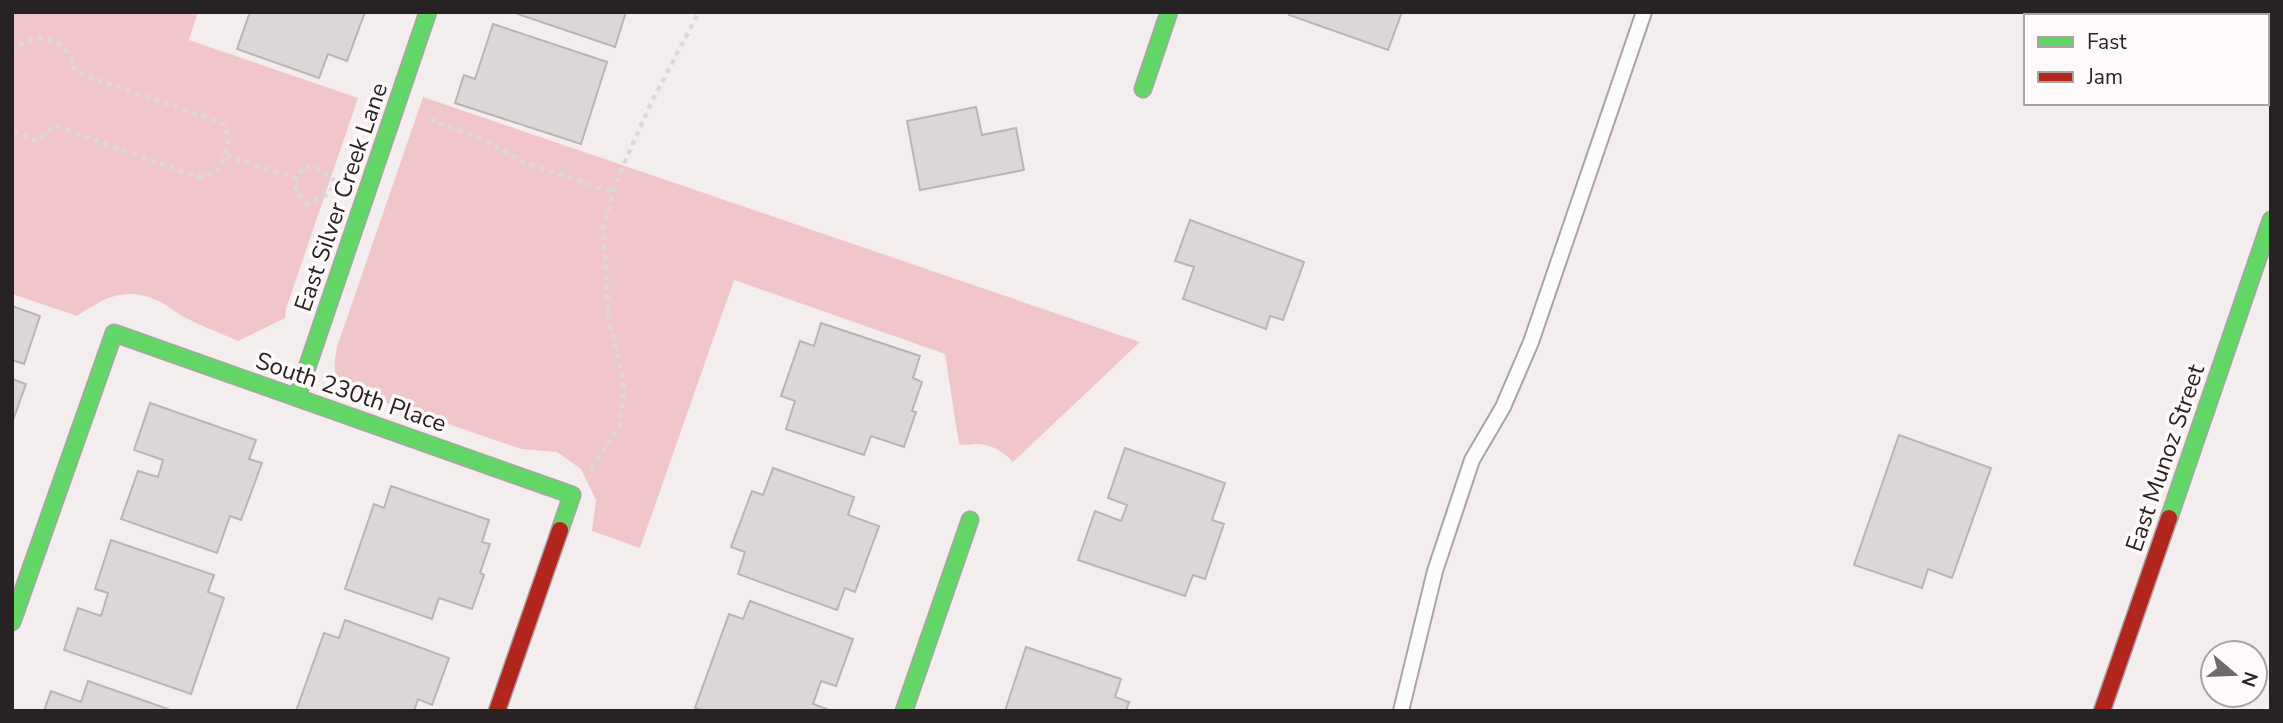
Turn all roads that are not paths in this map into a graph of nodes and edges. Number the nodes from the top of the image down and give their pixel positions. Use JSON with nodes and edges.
{"nodes":[{"id":1,"x":428,"y":12,"type":"edge"},
{"id":2,"x":1169,"y":12,"type":"edge"},
{"id":3,"x":1644,"y":12,"type":"edge"},
{"id":4,"x":1143,"y":89,"type":"dead end"},
{"id":5,"x":2271,"y":220,"type":"edge"},
{"id":6,"x":297,"y":397,"type":"junction"},
{"id":7,"x":970,"y":520,"type":"dead end"},
{"id":8,"x":12,"y":622,"type":"edge"},
{"id":9,"x":497,"y":711,"type":"edge"},
{"id":10,"x":904,"y":711,"type":"edge"},
{"id":11,"x":1401,"y":711,"type":"edge"},
{"id":12,"x":2102,"y":711,"type":"edge"}],
"edges":[{"from":1,"to":6,"type":"street","name":"East Silver Creek Lane"},
{"from":2,"to":4,"type":"street"},
{"from":3,"to":11,"type":"lane"},
{"from":5,"to":12,"type":"street","name":"East Munoz Street"},
{"from":6,"to":8,"type":"street","name":"South 230th Place"},
{"from":6,"to":9,"type":"street","name":"South 230th Place"},
{"from":7,"to":10,"type":"street"}]}
